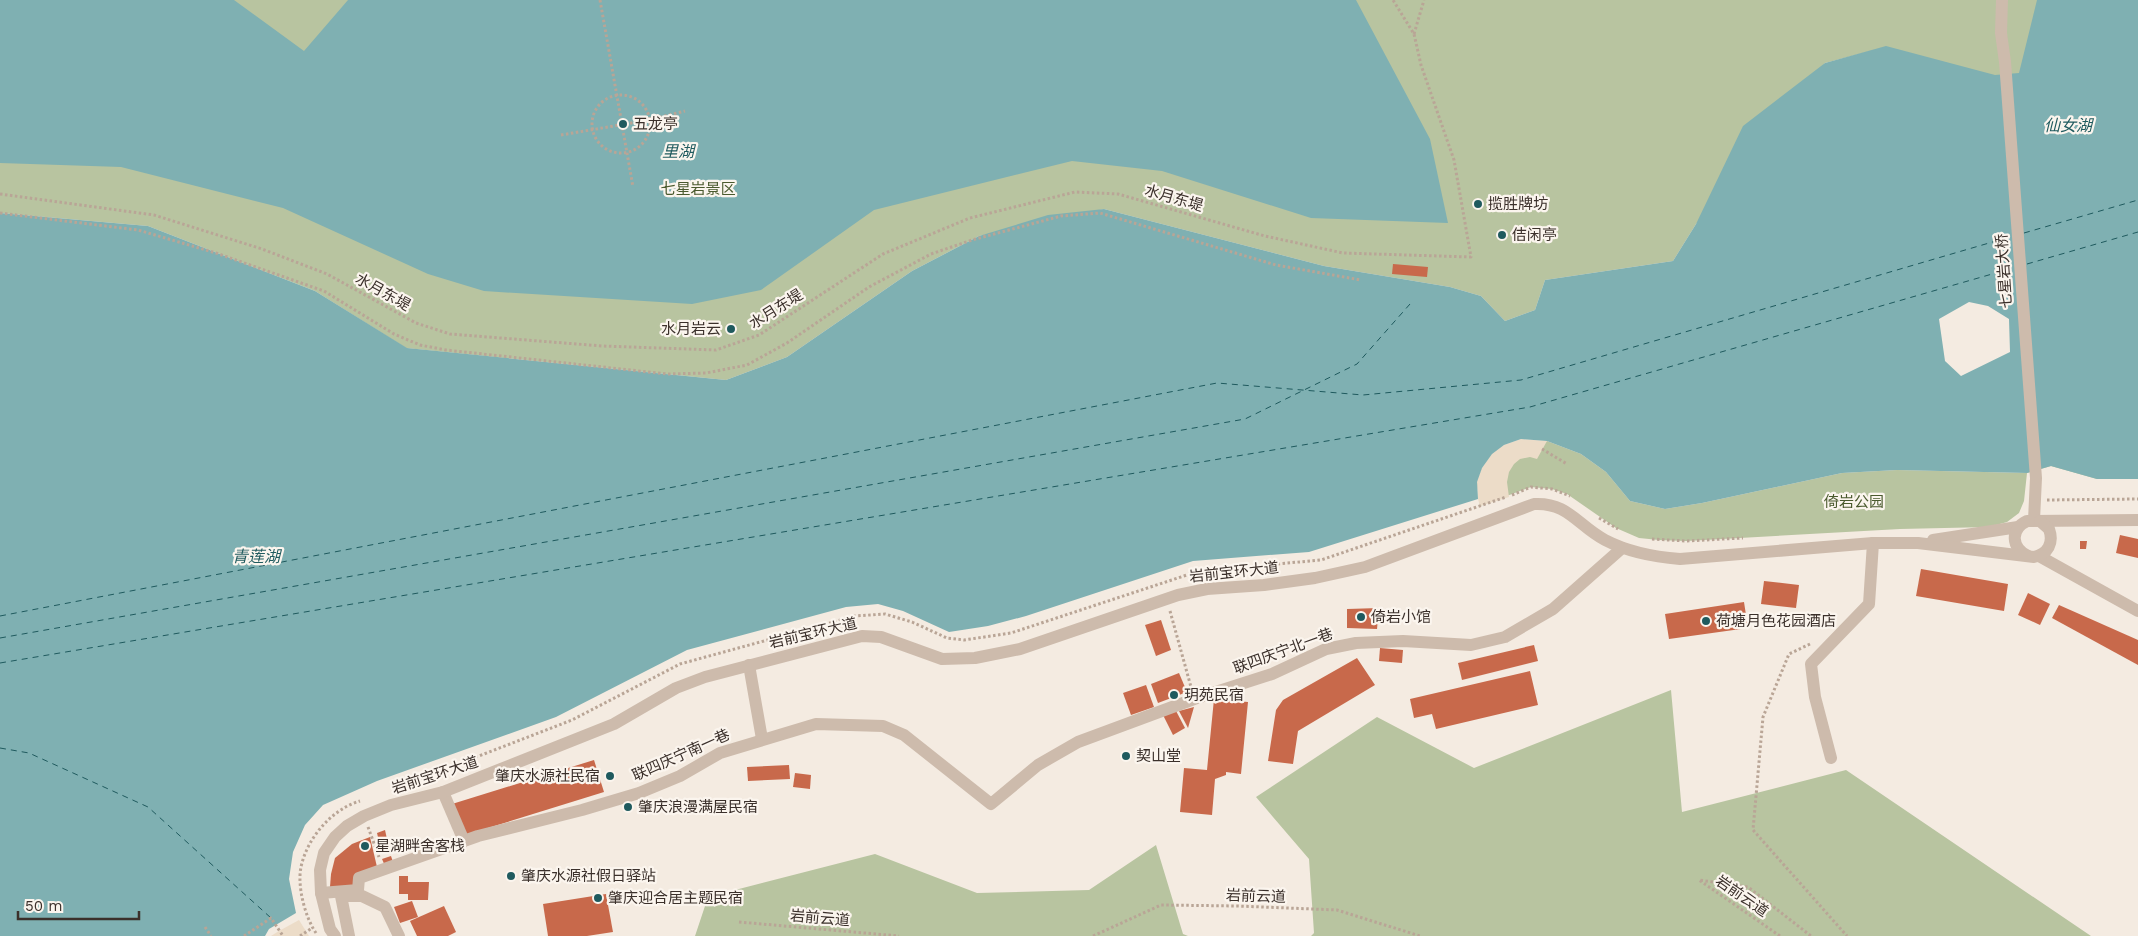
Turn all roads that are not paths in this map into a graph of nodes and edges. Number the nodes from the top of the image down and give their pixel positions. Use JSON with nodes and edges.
{"nodes":[{"id":1,"x":2002,"y":0,"type":"edge"},
{"id":2,"x":2138,"y":520,"type":"edge"},
{"id":3,"x":2037,"y":521,"type":"junction"},
{"id":4,"x":2018,"y":527,"type":"junction"},
{"id":5,"x":1873,"y":542,"type":"junction"},
{"id":6,"x":1918,"y":543,"type":"junction"},
{"id":7,"x":1622,"y":548,"type":"junction"},
{"id":8,"x":2033,"y":556,"type":"junction"},
{"id":9,"x":2138,"y":611,"type":"edge"},
{"id":10,"x":749,"y":665,"type":"junction"},
{"id":11,"x":762,"y":739,"type":"junction"},
{"id":12,"x":1831,"y":758,"type":"dead end"},
{"id":13,"x":443,"y":792,"type":"junction"},
{"id":14,"x":991,"y":804,"type":"joint"},
{"id":15,"x":464,"y":841,"type":"junction"},
{"id":16,"x":321,"y":893,"type":"junction"},
{"id":17,"x":335,"y":936,"type":"edge"},
{"id":18,"x":349,"y":936,"type":"edge"},
{"id":19,"x":400,"y":936,"type":"edge"}],
"edges":[{"from":1,"to":3,"type":"street","name":"七星岩大桥"},
{"from":2,"to":3,"type":"street"},
{"from":3,"to":4,"type":"street"},
{"from":3,"to":8,"type":"street"},
{"from":4,"to":6,"type":"street"},
{"from":4,"to":8,"type":"street"},
{"from":5,"to":6,"type":"street"},
{"from":5,"to":7,"type":"street"},
{"from":5,"to":12,"type":"street"},
{"from":6,"to":8,"type":"street"},
{"from":7,"to":10,"type":"street","name":"岩前宝环大道"},
{"from":7,"to":14,"type":"street","name":"联四庆宁北一巷"},
{"from":8,"to":9,"type":"street"},
{"from":10,"to":11,"type":"street"},
{"from":10,"to":13,"type":"street","name":"岩前宝环大道"},
{"from":11,"to":14,"type":"street","name":"联四庆宁南一巷"},
{"from":11,"to":15,"type":"street","name":"联四庆宁南一巷"},
{"from":13,"to":15,"type":"street"},
{"from":13,"to":16,"type":"street","name":"岩前宝环大道"},
{"from":15,"to":16,"type":"street","name":"联四庆宁南一巷"},
{"from":16,"to":17,"type":"street","name":"岩前宝环大道"},
{"from":18,"to":19,"type":"street"}]}
